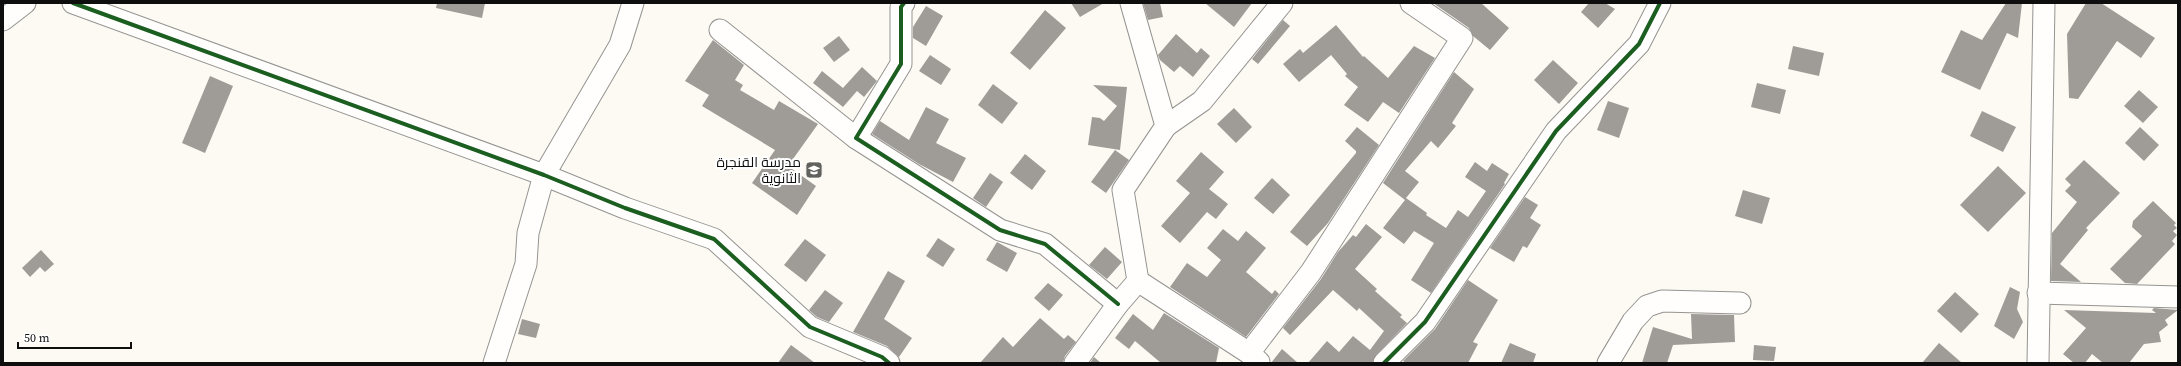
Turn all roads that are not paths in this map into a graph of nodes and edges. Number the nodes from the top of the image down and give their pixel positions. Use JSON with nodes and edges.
{"nodes":[{"id":1,"x":25,"y":3,"type":"edge"},
{"id":2,"x":73,"y":3,"type":"edge"},
{"id":3,"x":632,"y":3,"type":"edge"},
{"id":4,"x":1132,"y":3,"type":"edge"},
{"id":5,"x":1282,"y":3,"type":"edge"},
{"id":6,"x":1411,"y":3,"type":"edge"},
{"id":7,"x":1660,"y":3,"type":"edge"},
{"id":8,"x":2044,"y":3,"type":"edge"},
{"id":9,"x":902,"y":4,"type":"edge"},
{"id":10,"x":3,"y":20,"type":"edge"},
{"id":11,"x":720,"y":30,"type":"dead end"},
{"id":12,"x":1166,"y":126,"type":"junction"},
{"id":13,"x":856,"y":138,"type":"junction"},
{"id":14,"x":544,"y":175,"type":"junction"},
{"id":15,"x":1138,"y":281,"type":"junction"},
{"id":16,"x":2038,"y":294,"type":"junction"},
{"id":17,"x":2178,"y":297,"type":"edge"},
{"id":18,"x":1740,"y":303,"type":"dead end"},
{"id":19,"x":1118,"y":304,"type":"junction"},
{"id":20,"x":1254,"y":358,"type":"edge"},
{"id":21,"x":494,"y":363,"type":"edge"},
{"id":22,"x":889,"y":363,"type":"edge"},
{"id":23,"x":1075,"y":363,"type":"edge"},
{"id":24,"x":1384,"y":363,"type":"edge"},
{"id":25,"x":1608,"y":363,"type":"edge"},
{"id":26,"x":2038,"y":363,"type":"edge"}],
"edges":[{"from":1,"to":10,"type":"street"},
{"from":2,"to":14,"type":"street"},
{"from":3,"to":14,"type":"street"},
{"from":4,"to":12,"type":"street"},
{"from":5,"to":12,"type":"street"},
{"from":6,"to":20,"type":"street"},
{"from":7,"to":24,"type":"street"},
{"from":8,"to":16,"type":"street"},
{"from":9,"to":13,"type":"street"},
{"from":11,"to":13,"type":"street"},
{"from":12,"to":15,"type":"street"},
{"from":13,"to":19,"type":"street"},
{"from":14,"to":21,"type":"street"},
{"from":14,"to":22,"type":"street"},
{"from":15,"to":19,"type":"street"},
{"from":15,"to":20,"type":"street"},
{"from":16,"to":17,"type":"street"},
{"from":16,"to":26,"type":"street"},
{"from":18,"to":25,"type":"street"},
{"from":19,"to":23,"type":"street"}]}
